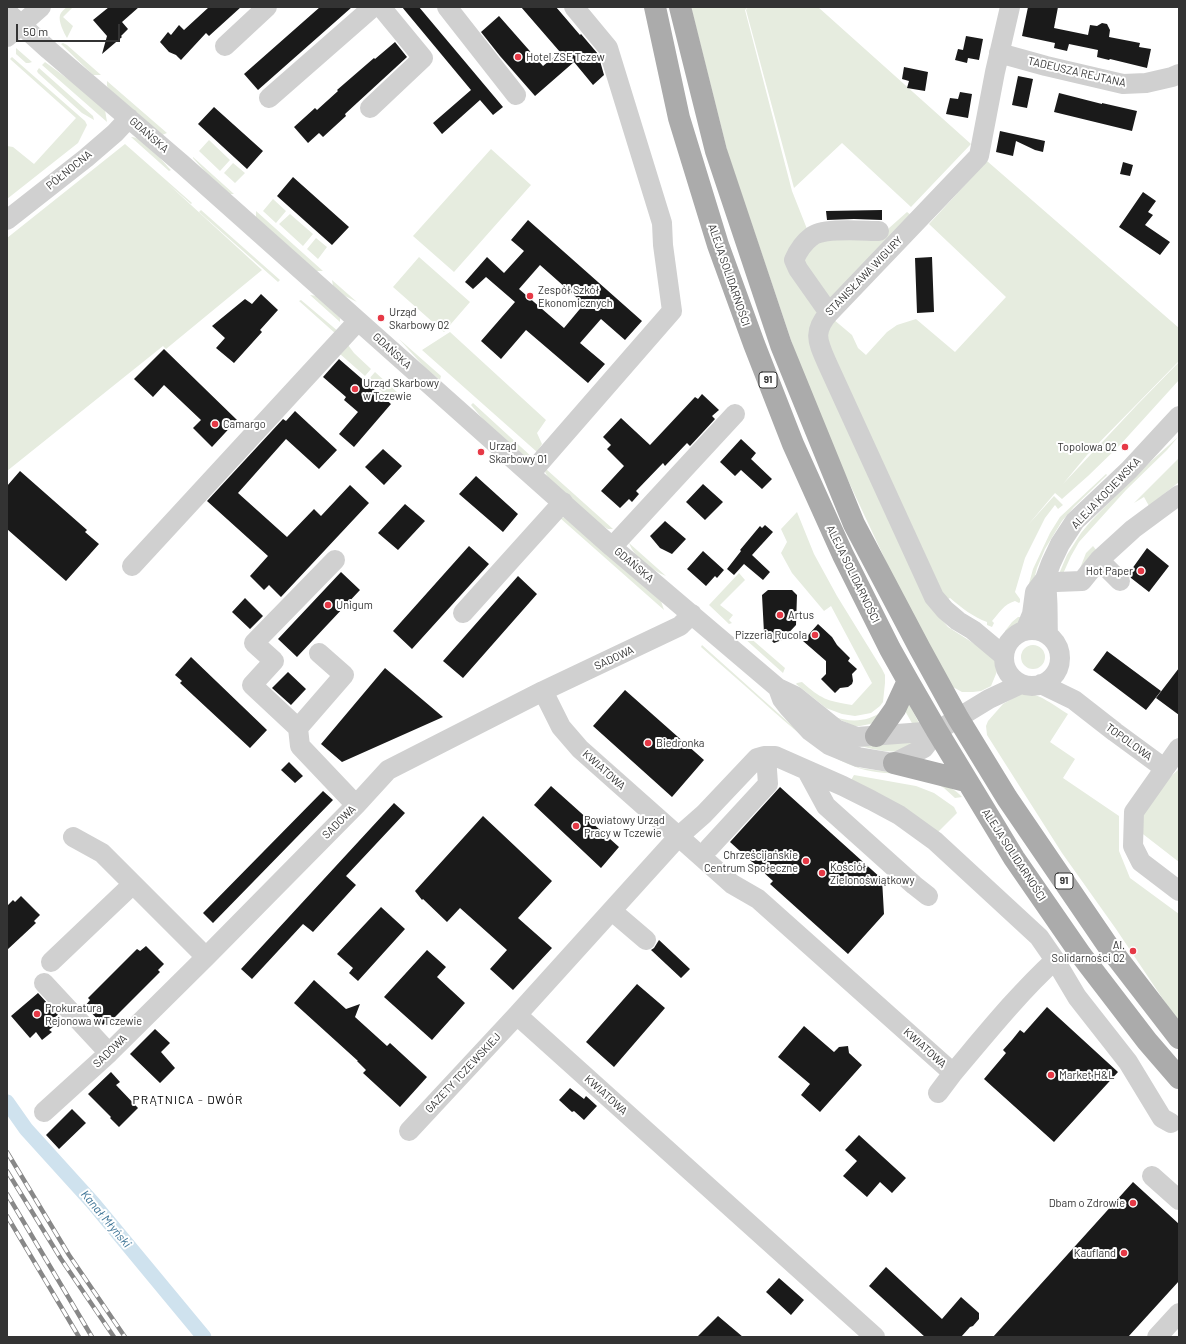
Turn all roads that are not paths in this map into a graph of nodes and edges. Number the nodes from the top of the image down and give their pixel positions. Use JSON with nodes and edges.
{"nodes":[{"id":1,"x":41,"y":7,"type":"edge"},
{"id":2,"x":267,"y":7,"type":"edge"},
{"id":3,"x":373,"y":7,"type":"edge"},
{"id":4,"x":381,"y":7,"type":"edge"},
{"id":5,"x":447,"y":7,"type":"edge"},
{"id":6,"x":574,"y":7,"type":"edge"},
{"id":7,"x":655,"y":7,"type":"edge"},
{"id":8,"x":680,"y":7,"type":"edge"},
{"id":9,"x":1010,"y":7,"type":"edge"},
{"id":10,"x":11,"y":24,"type":"edge"},
{"id":11,"x":225,"y":46,"type":"dead end"},
{"id":12,"x":999,"y":53,"type":"junction"},
{"id":13,"x":1179,"y":74,"type":"edge"},
{"id":14,"x":516,"y":94,"type":"dead end"},
{"id":15,"x":269,"y":98,"type":"dead end"},
{"id":16,"x":370,"y":108,"type":"dead end"},
{"id":17,"x":129,"y":118,"type":"junction"},
{"id":18,"x":7,"y":220,"type":"edge"},
{"id":19,"x":879,"y":231,"type":"dead end"},
{"id":20,"x":829,"y":313,"type":"junction"},
{"id":21,"x":358,"y":321,"type":"junction"},
{"id":22,"x":735,"y":414,"type":"dead end"},
{"id":23,"x":1178,"y":419,"type":"edge"},
{"id":24,"x":530,"y":474,"type":"junction"},
{"id":25,"x":1179,"y":495,"type":"edge"},
{"id":26,"x":562,"y":502,"type":"junction"},
{"id":27,"x":612,"y":547,"type":"junction"},
{"id":28,"x":335,"y":560,"type":"dead end"},
{"id":29,"x":1099,"y":560,"type":"junction"},
{"id":30,"x":132,"y":566,"type":"dead end"},
{"id":31,"x":1045,"y":580,"type":"junction"},
{"id":32,"x":1120,"y":581,"type":"dead end"},
{"id":33,"x":462,"y":613,"type":"dead end"},
{"id":34,"x":692,"y":614,"type":"junction"},
{"id":35,"x":1048,"y":635,"type":"junction"},
{"id":36,"x":319,"y":653,"type":"dead end"},
{"id":37,"x":1013,"y":656,"type":"junction"},
{"id":38,"x":1048,"y":679,"type":"junction"},
{"id":39,"x":908,"y":681,"type":"junction"},
{"id":40,"x":778,"y":688,"type":"junction"},
{"id":41,"x":544,"y":691,"type":"junction"},
{"id":42,"x":958,"y":718,"type":"junction"},
{"id":43,"x":298,"y":728,"type":"junction"},
{"id":44,"x":937,"y":731,"type":"junction"},
{"id":45,"x":876,"y":736,"type":"junction"},
{"id":46,"x":1179,"y":748,"type":"edge"},
{"id":47,"x":762,"y":757,"type":"junction"},
{"id":48,"x":894,"y":763,"type":"junction"},
{"id":49,"x":1170,"y":769,"type":"edge"},
{"id":50,"x":806,"y":771,"type":"junction"},
{"id":51,"x":966,"y":781,"type":"junction"},
{"id":52,"x":356,"y":805,"type":"junction"},
{"id":53,"x":679,"y":836,"type":"junction"},
{"id":54,"x":72,"y":837,"type":"dead end"},
{"id":55,"x":708,"y":848,"type":"dead end"},
{"id":56,"x":133,"y":884,"type":"junction"},
{"id":57,"x":1179,"y":890,"type":"edge"},
{"id":58,"x":928,"y":896,"type":"dead end"},
{"id":59,"x":612,"y":911,"type":"junction"},
{"id":60,"x":646,"y":940,"type":"dead end"},
{"id":61,"x":206,"y":957,"type":"junction"},
{"id":62,"x":1055,"y":960,"type":"junction"},
{"id":63,"x":51,"y":962,"type":"dead end"},
{"id":64,"x":44,"y":983,"type":"dead end"},
{"id":65,"x":517,"y":1015,"type":"junction"},
{"id":66,"x":1179,"y":1038,"type":"edge"},
{"id":67,"x":109,"y":1053,"type":"junction"},
{"id":68,"x":953,"y":1073,"type":"junction"},
{"id":69,"x":1179,"y":1078,"type":"edge"},
{"id":70,"x":938,"y":1093,"type":"dead end"},
{"id":71,"x":44,"y":1112,"type":"dead end"},
{"id":72,"x":1171,"y":1123,"type":"dead end"},
{"id":73,"x":409,"y":1131,"type":"dead end"},
{"id":74,"x":1152,"y":1176,"type":"dead end"},
{"id":75,"x":1179,"y":1200,"type":"edge"},
{"id":76,"x":1179,"y":1312,"type":"edge"},
{"id":77,"x":875,"y":1337,"type":"edge"},
{"id":78,"x":1157,"y":1337,"type":"edge"}],
"edges":[{"from":1,"to":10,"type":"street"},
{"from":2,"to":11,"type":"street"},
{"from":3,"to":15,"type":"street"},
{"from":4,"to":16,"type":"street"},
{"from":5,"to":14,"type":"street"},
{"from":6,"to":24,"type":"street"},
{"from":7,"to":39,"type":"main road","name":"ALEJA SOLIDARNOŚCI","number":"91"},
{"from":8,"to":42,"type":"main road","number":"91"},
{"from":9,"to":12,"type":"street","name":"STANISŁAWA WIGURY"},
{"from":10,"to":17,"type":"street","name":"GDAŃSKA"},
{"from":12,"to":13,"type":"street","name":"TADEUSZA REJTANA"},
{"from":12,"to":20,"type":"street","name":"STANISŁAWA WIGURY"},
{"from":17,"to":18,"type":"street","name":"PÓŁNOCNA"},
{"from":17,"to":21,"type":"street","name":"GDAŃSKA"},
{"from":19,"to":20,"type":"street"},
{"from":20,"to":37,"type":"street","name":"STANISŁAWA WIGURY"},
{"from":21,"to":24,"type":"street","name":"GDAŃSKA"},
{"from":21,"to":30,"type":"street"},
{"from":22,"to":27,"type":"street"},
{"from":23,"to":31,"type":"street","name":"ALEJA KOCIEWSKA"},
{"from":24,"to":26,"type":"street","name":"GDAŃSKA"},
{"from":25,"to":29,"type":"street"},
{"from":26,"to":27,"type":"street","name":"GDAŃSKA"},
{"from":26,"to":33,"type":"street"},
{"from":27,"to":34,"type":"street","name":"GDAŃSKA"},
{"from":28,"to":43,"type":"street"},
{"from":29,"to":31,"type":"street"},
{"from":29,"to":32,"type":"street"},
{"from":31,"to":35,"type":"street","name":"ALEJA KOCIEWSKA"},
{"from":31,"to":37,"type":"street","name":"ALEJA KOCIEWSKA"},
{"from":34,"to":40,"type":"street","name":"GDAŃSKA"},
{"from":34,"to":41,"type":"street","name":"SADOWA"},
{"from":35,"to":37,"type":"street"},
{"from":35,"to":38,"type":"street"},
{"from":36,"to":43,"type":"street"},
{"from":37,"to":38,"type":"street"},
{"from":37,"to":42,"type":"street"},
{"from":38,"to":49,"type":"street","name":"TOPOLOWA"},
{"from":39,"to":44,"type":"main road","name":"ALEJA SOLIDARNOŚCI","number":"91"},
{"from":39,"to":45,"type":"main road"},
{"from":40,"to":45,"type":"street","name":"GDAŃSKA"},
{"from":40,"to":48,"type":"street","name":"GDAŃSKA"},
{"from":41,"to":52,"type":"street","name":"SADOWA"},
{"from":41,"to":53,"type":"street","name":"KWIATOWA"},
{"from":42,"to":44,"type":"street"},
{"from":42,"to":66,"type":"main road","number":"91"},
{"from":43,"to":52,"type":"street"},
{"from":44,"to":45,"type":"street","name":"GDAŃSKA"},
{"from":44,"to":48,"type":"street"},
{"from":44,"to":51,"type":"main road","name":"ALEJA SOLIDARNOŚCI","number":"91"},
{"from":46,"to":49,"type":"street"},
{"from":47,"to":50,"type":"street"},
{"from":47,"to":53,"type":"street"},
{"from":47,"to":55,"type":"street"},
{"from":48,"to":51,"type":"main road"},
{"from":49,"to":57,"type":"street"},
{"from":50,"to":58,"type":"street"},
{"from":50,"to":62,"type":"street"},
{"from":51,"to":69,"type":"main road","name":"ALEJA SOLIDARNOŚCI","number":"91"},
{"from":52,"to":61,"type":"street","name":"SADOWA"},
{"from":53,"to":59,"type":"street"},
{"from":53,"to":68,"type":"street","name":"KWIATOWA"},
{"from":54,"to":56,"type":"street"},
{"from":56,"to":61,"type":"street"},
{"from":56,"to":63,"type":"street"},
{"from":59,"to":60,"type":"street"},
{"from":59,"to":65,"type":"street"},
{"from":61,"to":67,"type":"street","name":"SADOWA"},
{"from":62,"to":68,"type":"street","name":"KWIATOWA"},
{"from":62,"to":72,"type":"street"},
{"from":64,"to":67,"type":"street"},
{"from":65,"to":73,"type":"street","name":"GAZETY TCZEWSKIEJ"},
{"from":65,"to":77,"type":"street","name":"KWIATOWA"},
{"from":67,"to":71,"type":"street","name":"SADOWA"},
{"from":68,"to":70,"type":"street","name":"KWIATOWA"},
{"from":74,"to":75,"type":"street"},
{"from":76,"to":78,"type":"street"}]}
